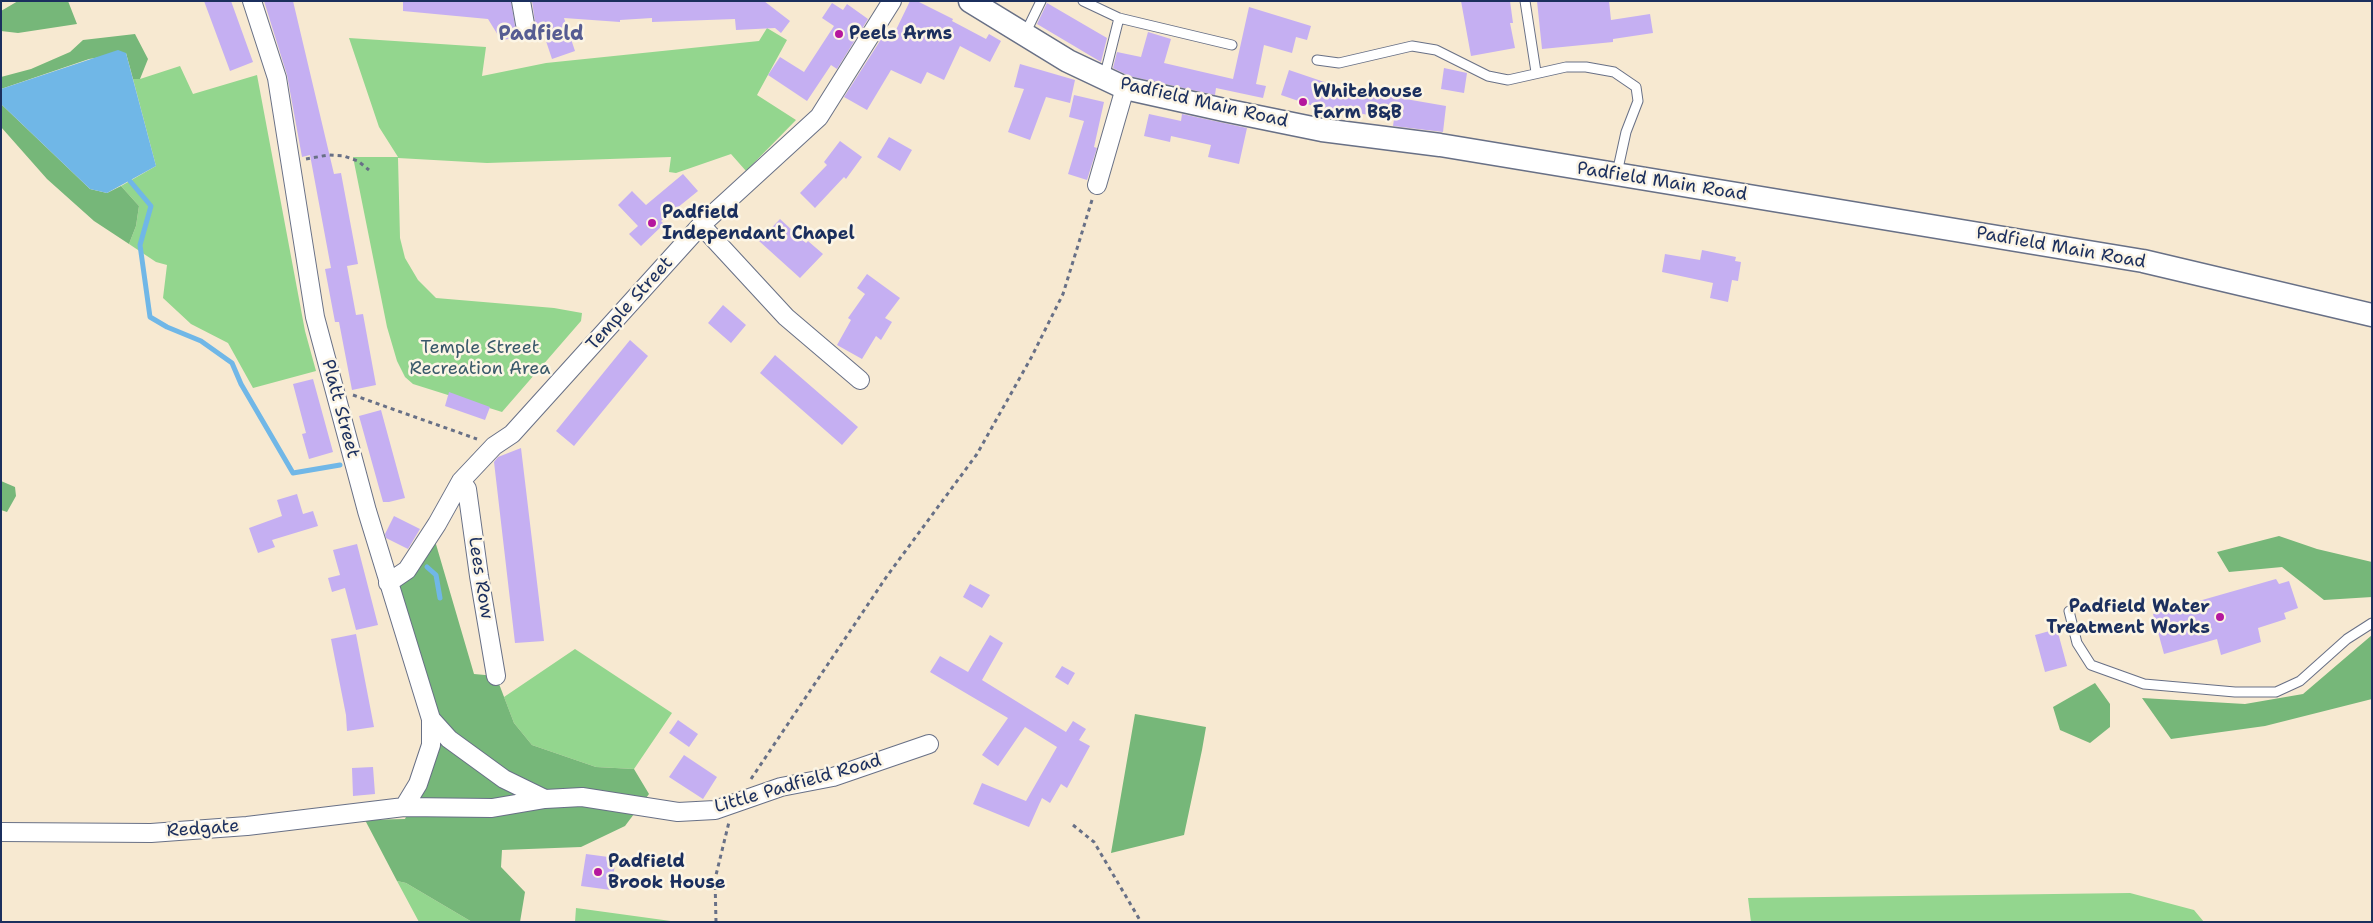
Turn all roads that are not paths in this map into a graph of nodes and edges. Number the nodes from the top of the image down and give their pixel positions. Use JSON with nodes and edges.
{"nodes":[{"id":1,"x":252,"y":1,"type":"edge"},
{"id":2,"x":521,"y":1,"type":"edge"},
{"id":3,"x":892,"y":1,"type":"edge"},
{"id":4,"x":970,"y":1,"type":"edge"},
{"id":5,"x":1041,"y":1,"type":"edge"},
{"id":6,"x":1083,"y":1,"type":"edge"},
{"id":7,"x":1525,"y":1,"type":"edge"},
{"id":8,"x":1119,"y":18,"type":"junction"},
{"id":9,"x":526,"y":24,"type":"dead end"},
{"id":10,"x":1025,"y":34,"type":"junction"},
{"id":11,"x":1232,"y":45,"type":"dead end"},
{"id":12,"x":1317,"y":60,"type":"dead end"},
{"id":13,"x":1536,"y":72,"type":"junction"},
{"id":14,"x":1104,"y":78,"type":"junction"},
{"id":15,"x":1125,"y":88,"type":"junction"},
{"id":16,"x":1616,"y":176,"type":"junction"},
{"id":17,"x":1097,"y":185,"type":"road end"},
{"id":18,"x":701,"y":225,"type":"junction"},
{"id":19,"x":2372,"y":315,"type":"edge"},
{"id":20,"x":860,"y":380,"type":"dead end"},
{"id":21,"x":461,"y":482,"type":"junction"},
{"id":22,"x":388,"y":583,"type":"junction"},
{"id":23,"x":2069,"y":611,"type":"dead end"},
{"id":24,"x":2372,"y":622,"type":"edge"},
{"id":25,"x":496,"y":676,"type":"dead end"},
{"id":26,"x":432,"y":719,"type":"junction"},
{"id":27,"x":929,"y":744,"type":"dead end"},
{"id":28,"x":545,"y":799,"type":"junction"},
{"id":29,"x":404,"y":807,"type":"junction"},
{"id":30,"x":1,"y":832,"type":"edge"}],
"edges":[{"from":1,"to":22,"type":"street","name":"Platt Street"},
{"from":2,"to":9,"type":"street"},
{"from":3,"to":18,"type":"street","name":"Temple Street"},
{"from":4,"to":10,"type":"street","name":"Padfield Main Road"},
{"from":5,"to":10,"type":"lane"},
{"from":6,"to":8,"type":"lane"},
{"from":7,"to":13,"type":"lane"},
{"from":8,"to":11,"type":"lane"},
{"from":8,"to":14,"type":"lane"},
{"from":10,"to":14,"type":"street","name":"Padfield Main Road"},
{"from":12,"to":13,"type":"lane"},
{"from":13,"to":16,"type":"lane"},
{"from":14,"to":15,"type":"street","name":"Padfield Main Road"},
{"from":15,"to":16,"type":"street","name":"Padfield Main Road"},
{"from":15,"to":17,"type":"street"},
{"from":16,"to":19,"type":"street","name":"Padfield Main Road"},
{"from":18,"to":20,"type":"street"},
{"from":18,"to":21,"type":"street","name":"Temple Street"},
{"from":21,"to":22,"type":"street","name":"Temple Street"},
{"from":21,"to":25,"type":"street","name":"Lees Row"},
{"from":22,"to":26,"type":"street","name":"Platt Street"},
{"from":23,"to":24,"type":"lane"},
{"from":26,"to":28,"type":"street","name":"Little Padfield Road"},
{"from":26,"to":29,"type":"street","name":"Platt Street"},
{"from":27,"to":28,"type":"street","name":"Little Padfield Road"},
{"from":28,"to":29,"type":"street","name":"Little Padfield Road"},
{"from":29,"to":30,"type":"street","name":"Redgate"}]}
